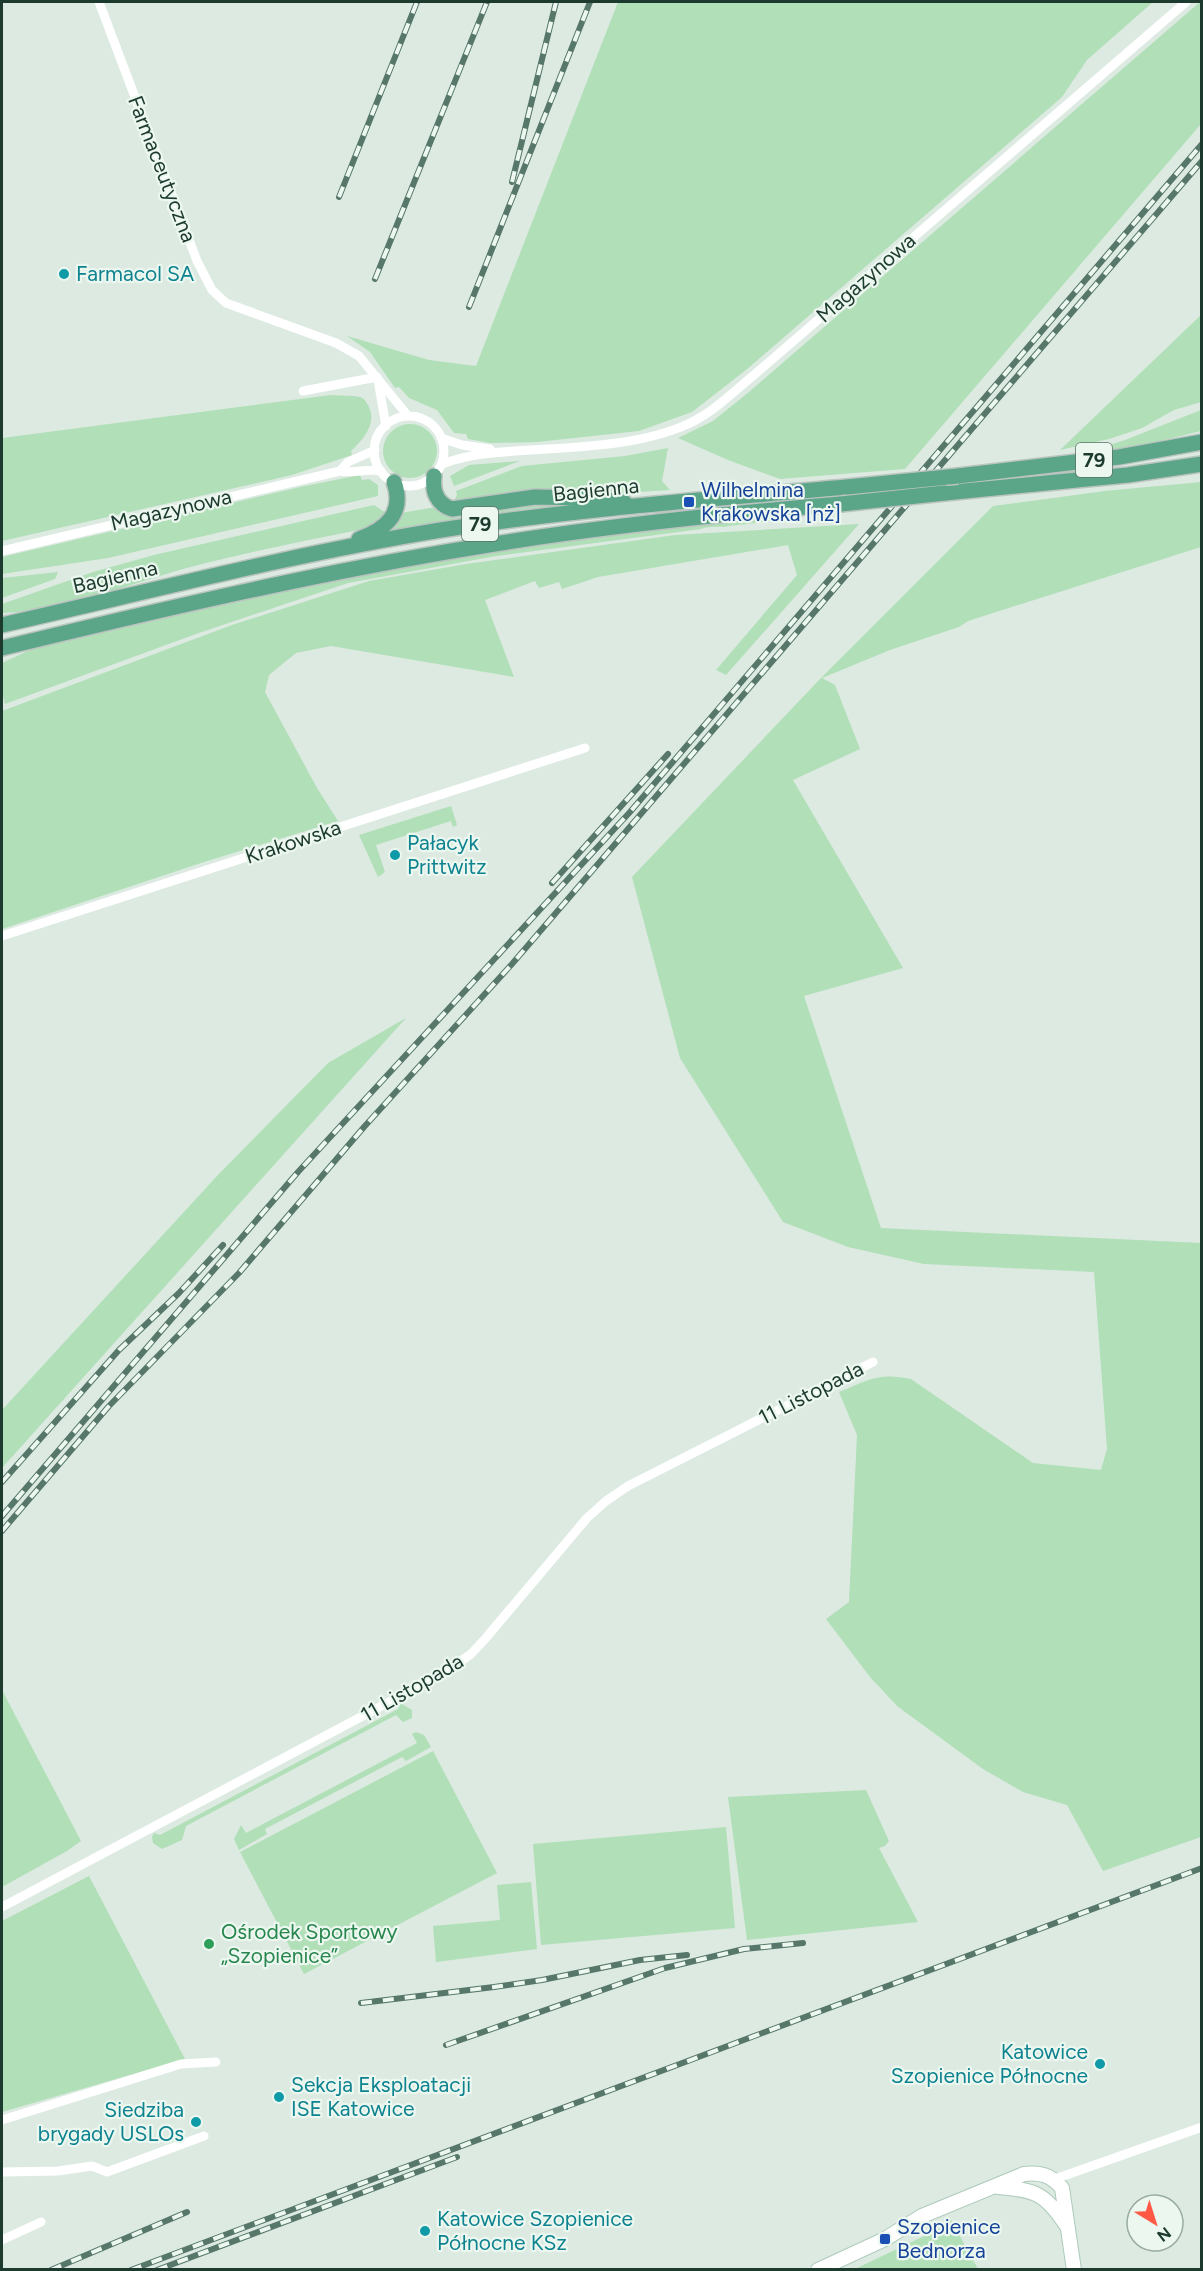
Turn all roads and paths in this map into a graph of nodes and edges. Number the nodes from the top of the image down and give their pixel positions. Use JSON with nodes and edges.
{"nodes":[{"id":1,"x":99,"y":2,"type":"edge"},
{"id":2,"x":1186,"y":2,"type":"edge"},
{"id":3,"x":377,"y":377,"type":"junction"},
{"id":4,"x":303,"y":391,"type":"dead end"},
{"id":5,"x":408,"y":416,"type":"junction"},
{"id":6,"x":386,"y":426,"type":"junction"},
{"id":7,"x":441,"y":438,"type":"junction"},
{"id":8,"x":1202,"y":442,"type":"edge"},
{"id":9,"x":375,"y":450,"type":"junction"},
{"id":10,"x":498,"y":451,"type":"junction"},
{"id":11,"x":1202,"y":464,"type":"edge"},
{"id":12,"x":438,"y":470,"type":"junction"},
{"id":13,"x":340,"y":471,"type":"junction"},
{"id":14,"x":381,"y":471,"type":"junction"},
{"id":15,"x":394,"y":482,"type":"junction"},
{"id":16,"x":637,"y":507,"type":"junction"},
{"id":17,"x":2,"y":551,"type":"edge"},
{"id":18,"x":325,"y":551,"type":"junction"},
{"id":19,"x":2,"y":625,"type":"edge"},
{"id":20,"x":2,"y":648,"type":"edge"},
{"id":21,"x":585,"y":748,"type":"dead end"},
{"id":22,"x":2,"y":936,"type":"edge"},
{"id":23,"x":873,"y":1362,"type":"dead end"},
{"id":24,"x":2,"y":1907,"type":"edge"},
{"id":25,"x":216,"y":2062,"type":"dead end"},
{"id":26,"x":2,"y":2120,"type":"edge"},
{"id":27,"x":1202,"y":2127,"type":"edge"},
{"id":28,"x":204,"y":2136,"type":"dead end"},
{"id":29,"x":2,"y":2172,"type":"edge"},
{"id":30,"x":1054,"y":2179,"type":"junction"},
{"id":31,"x":996,"y":2186,"type":"junction"},
{"id":32,"x":41,"y":2222,"type":"dead end"},
{"id":33,"x":1069,"y":2229,"type":"junction"},
{"id":34,"x":2,"y":2240,"type":"edge"},
{"id":35,"x":818,"y":2270,"type":"edge"},
{"id":36,"x":1074,"y":2270,"type":"edge"}],
"edges":[{"from":1,"to":3,"type":"street","name":"Farmaceutyczna"},
{"from":2,"to":10,"type":"street","name":"Magazynowa"},
{"from":3,"to":4,"type":"street"},
{"from":3,"to":5,"type":"street","name":"Farmaceutyczna"},
{"from":3,"to":6,"type":"street"},
{"from":5,"to":6,"type":"street"},
{"from":5,"to":7,"type":"street"},
{"from":6,"to":9,"type":"street"},
{"from":7,"to":10,"type":"street","name":"Magazynowa"},
{"from":7,"to":12,"type":"street"},
{"from":8,"to":16,"type":"main road","name":"Bagienna","number":"79","bridge":true},
{"from":9,"to":13,"type":"street","name":"Magazynowa"},
{"from":9,"to":14,"type":"street"},
{"from":10,"to":12,"type":"street","name":"Magazynowa"},
{"from":11,"to":20,"type":"main road","name":"Bagienna","number":"79","bridge":true},
{"from":12,"to":15,"type":"street"},
{"from":12,"to":16,"type":"main road"},
{"from":13,"to":14,"type":"street","name":"Magazynowa"},
{"from":13,"to":17,"type":"street","name":"Magazynowa"},
{"from":14,"to":15,"type":"street"},
{"from":15,"to":18,"type":"main road"},
{"from":16,"to":18,"type":"main road","name":"Bagienna","number":"79"},
{"from":18,"to":19,"type":"main road","name":"Bagienna","number":"79"},
{"from":21,"to":22,"type":"street","name":"Krakowska"},
{"from":23,"to":24,"type":"street","name":"11 Listopada"},
{"from":25,"to":26,"type":"street"},
{"from":27,"to":30,"type":"street"},
{"from":28,"to":29,"type":"street"},
{"from":30,"to":31,"type":"street"},
{"from":30,"to":33,"type":"street"},
{"from":31,"to":33,"type":"street"},
{"from":31,"to":35,"type":"street"},
{"from":32,"to":34,"type":"street"},
{"from":33,"to":36,"type":"street"}]}
